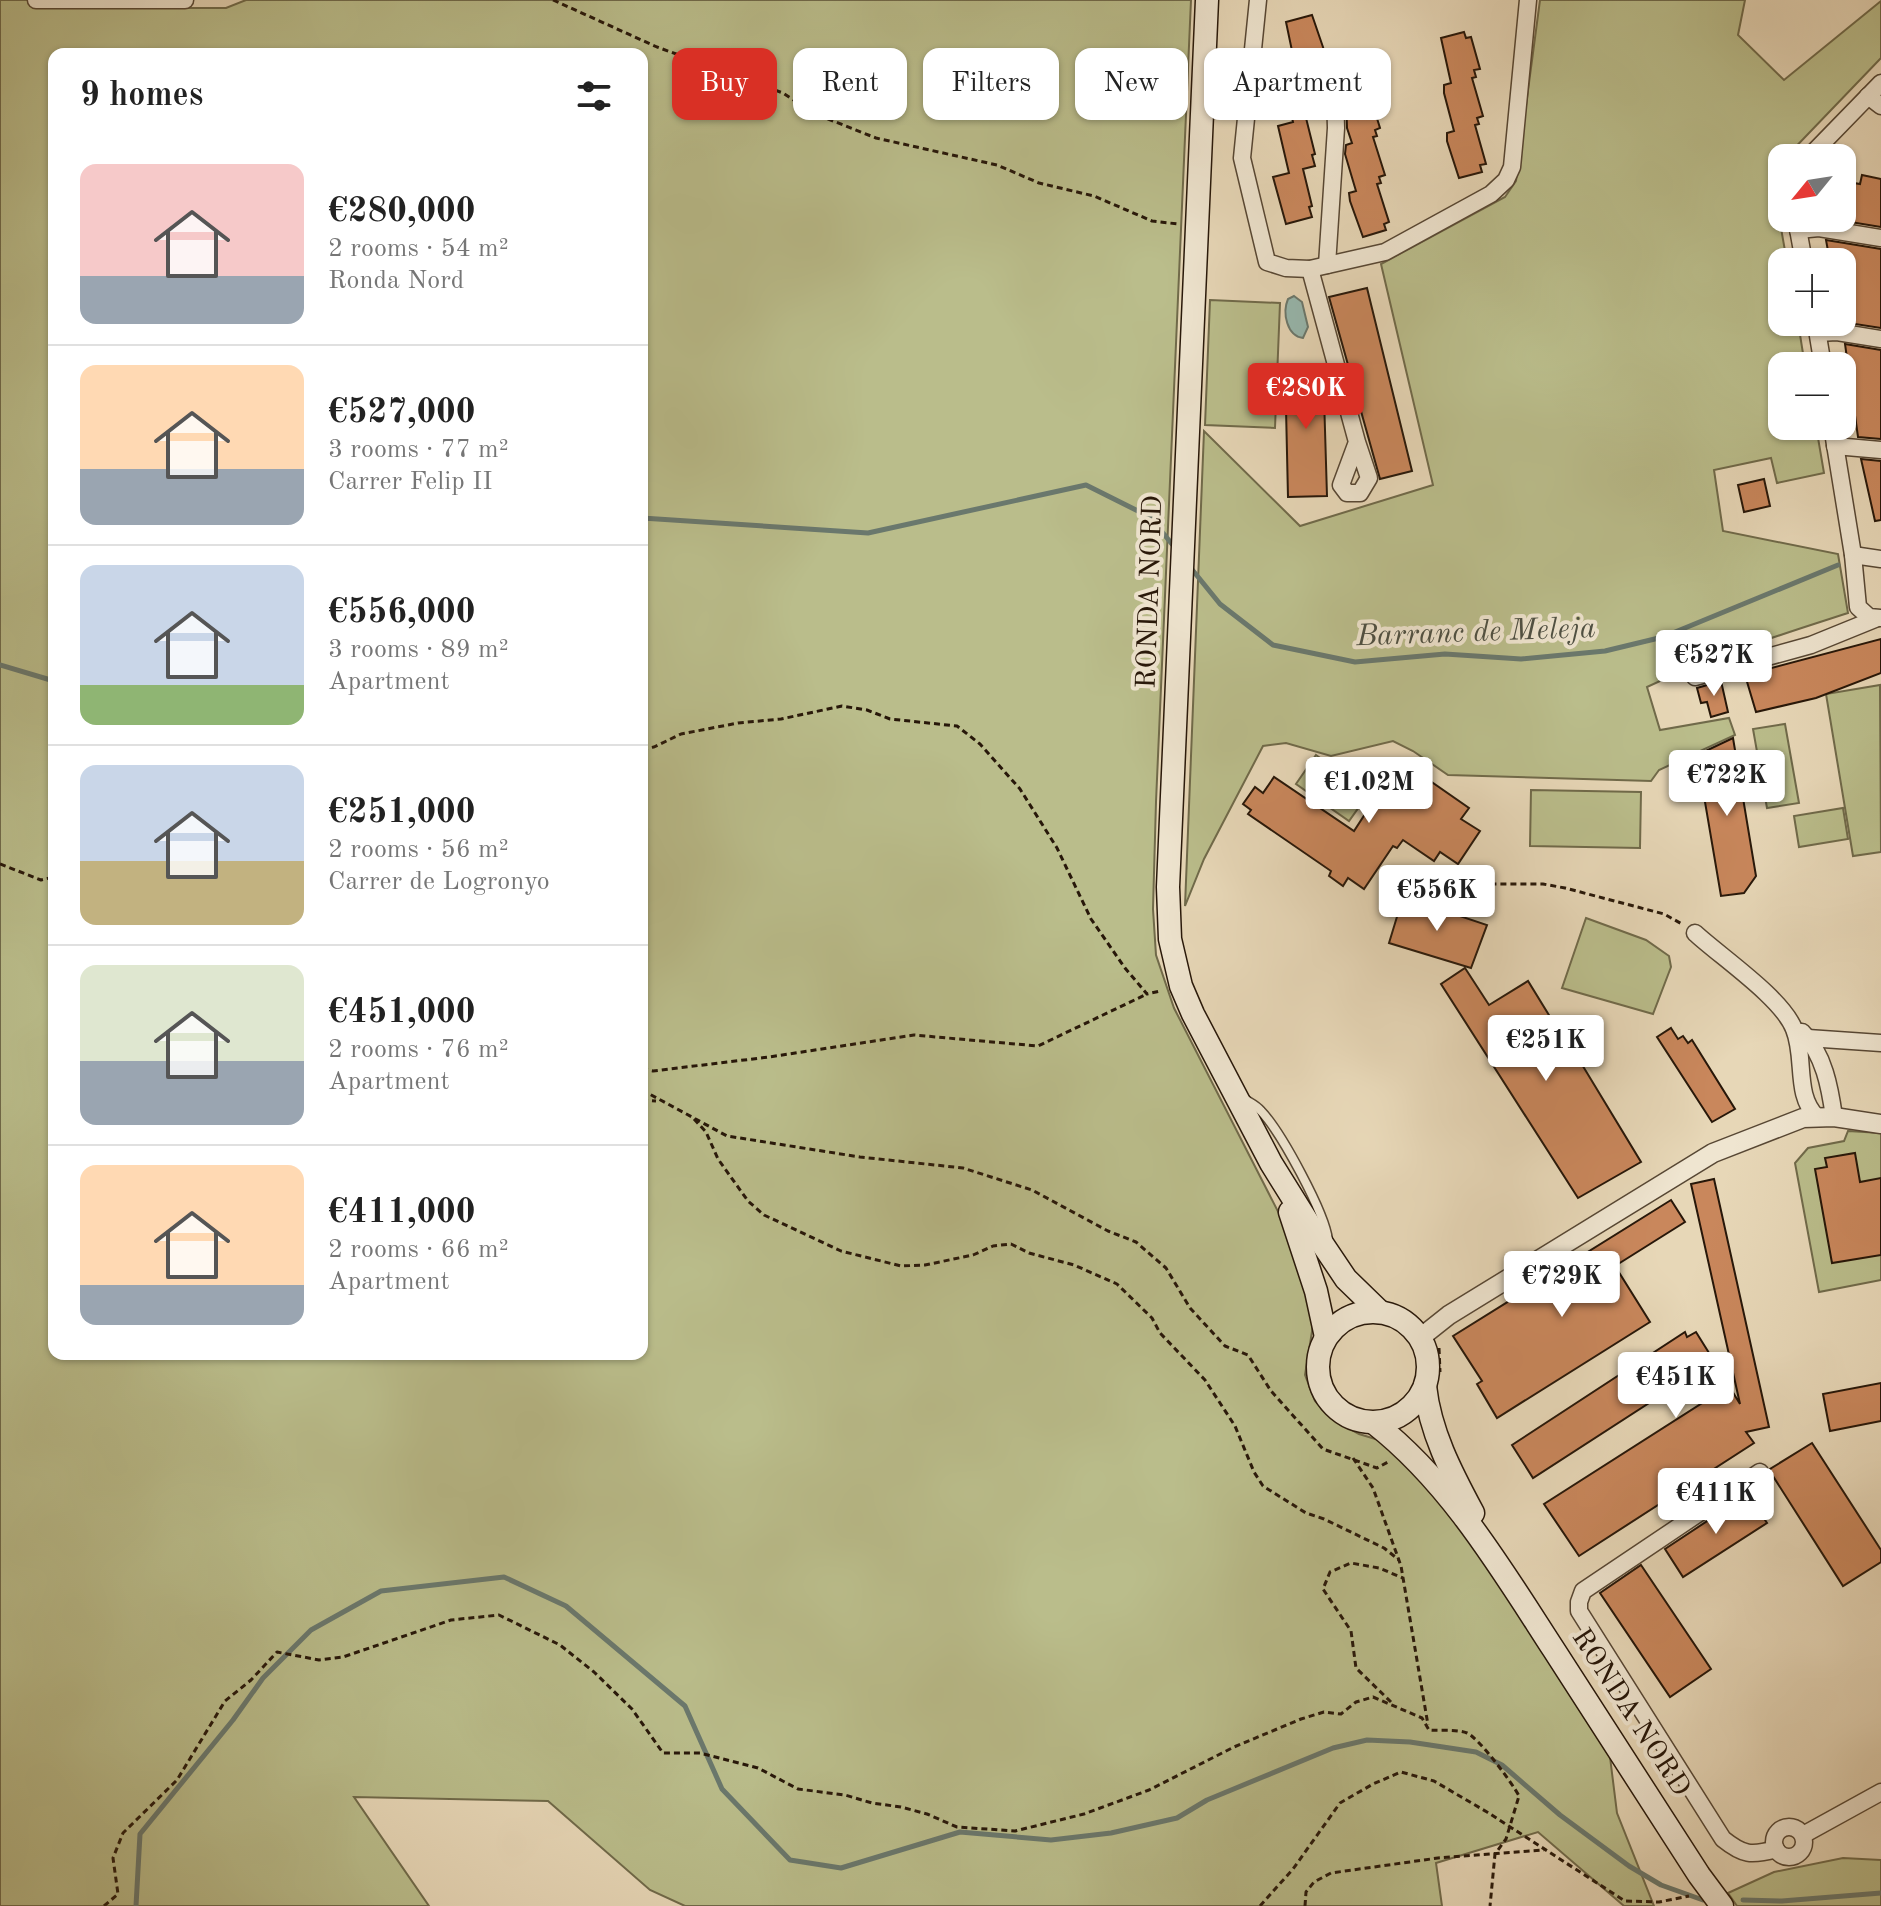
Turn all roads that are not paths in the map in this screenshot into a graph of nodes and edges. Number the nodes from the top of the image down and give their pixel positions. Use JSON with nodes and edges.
{"nodes":[{"id":1,"x":36,"y":0,"type":"edge"},
{"id":2,"x":185,"y":0,"type":"edge"},
{"id":3,"x":1207,"y":0,"type":"edge"},
{"id":4,"x":1258,"y":0,"type":"edge"},
{"id":5,"x":1528,"y":0,"type":"edge"},
{"id":6,"x":1881,"y":83,"type":"edge"},
{"id":7,"x":1874,"y":101,"type":"edge"},
{"id":8,"x":1336,"y":120,"type":"edge"},
{"id":9,"x":1824,"y":144,"type":"edge"},
{"id":10,"x":1844,"y":232,"type":"edge"},
{"id":11,"x":1881,"y":238,"type":"edge"},
{"id":12,"x":1319,"y":267,"type":"junction"},
{"id":13,"x":1856,"y":335,"type":"edge"},
{"id":14,"x":1881,"y":339,"type":"edge"},
{"id":15,"x":1834,"y":440,"type":"edge"},
{"id":16,"x":1357,"y":442,"type":"dead end"},
{"id":17,"x":1835,"y":446,"type":"junction"},
{"id":18,"x":1881,"y":450,"type":"edge"},
{"id":19,"x":1853,"y":555,"type":"junction"},
{"id":20,"x":1881,"y":559,"type":"edge"},
{"id":21,"x":1858,"y":607,"type":"junction"},
{"id":22,"x":1878,"y":619,"type":"edge"},
{"id":23,"x":1854,"y":628,"type":"junction"},
{"id":24,"x":1695,"y":677,"type":"dead end"},
{"id":25,"x":1695,"y":933,"type":"road end"},
{"id":26,"x":1802,"y":1035,"type":"junction"},
{"id":27,"x":1881,"y":1043,"type":"edge"},
{"id":28,"x":1236,"y":1096,"type":"junction"},
{"id":29,"x":1803,"y":1098,"type":"junction"},
{"id":30,"x":1826,"y":1117,"type":"junction"},
{"id":31,"x":1786,"y":1123,"type":"junction"},
{"id":32,"x":1881,"y":1124,"type":"edge"},
{"id":33,"x":1271,"y":1163,"type":"junction"},
{"id":34,"x":1333,"y":1261,"type":"junction"},
{"id":35,"x":1380,"y":1312,"type":"junction"},
{"id":36,"x":1326,"y":1337,"type":"junction"},
{"id":37,"x":1430,"y":1340,"type":"junction"},
{"id":38,"x":1432,"y":1384,"type":"junction"},
{"id":39,"x":1374,"y":1423,"type":"junction"},
{"id":40,"x":1760,"y":1472,"type":"dead end"},
{"id":41,"x":1511,"y":1584,"type":"junction"},
{"id":42,"x":1881,"y":1792,"type":"edge"},
{"id":43,"x":1711,"y":1895,"type":"edge"}],
"edges":[{"from":1,"to":2,"type":"street"},
{"from":3,"to":28,"type":"main road","name":"RONDA NORD"},
{"from":4,"to":12,"type":"street"},
{"from":5,"to":12,"type":"street"},
{"from":6,"to":7,"type":"street"},
{"from":7,"to":9,"type":"street"},
{"from":8,"to":12,"type":"street"},
{"from":10,"to":11,"type":"street"},
{"from":12,"to":16,"type":"street"},
{"from":13,"to":14,"type":"street"},
{"from":15,"to":17,"type":"street"},
{"from":17,"to":18,"type":"street"},
{"from":17,"to":19,"type":"street"},
{"from":19,"to":20,"type":"street"},
{"from":19,"to":21,"type":"street"},
{"from":21,"to":22,"type":"street"},
{"from":21,"to":23,"type":"street"},
{"from":22,"to":23,"type":"street"},
{"from":23,"to":24,"type":"street"},
{"from":25,"to":26,"type":"street"},
{"from":26,"to":27,"type":"street"},
{"from":26,"to":29,"type":"street"},
{"from":26,"to":30,"type":"street"},
{"from":28,"to":33,"type":"main road","name":"RONDA NORD"},
{"from":28,"to":34,"type":"lane"},
{"from":29,"to":30,"type":"street"},
{"from":29,"to":31,"type":"street"},
{"from":30,"to":31,"type":"street"},
{"from":30,"to":32,"type":"street"},
{"from":31,"to":37,"type":"street"},
{"from":33,"to":34,"type":"main road","name":"RONDA NORD"},
{"from":33,"to":36,"type":"main road","name":"RONDA NORD"},
{"from":34,"to":35,"type":"main road","name":"RONDA NORD"},
{"from":35,"to":36,"type":"main road"},
{"from":35,"to":37,"type":"main road"},
{"from":36,"to":39,"type":"main road"},
{"from":37,"to":38,"type":"main road"},
{"from":38,"to":39,"type":"main road"},
{"from":38,"to":41,"type":"main road","name":"RONDA NORD"},
{"from":39,"to":41,"type":"main road","name":"RONDA NORD"},
{"from":40,"to":42,"type":"street"},
{"from":41,"to":43,"type":"main road","name":"RONDA NORD"}]}
